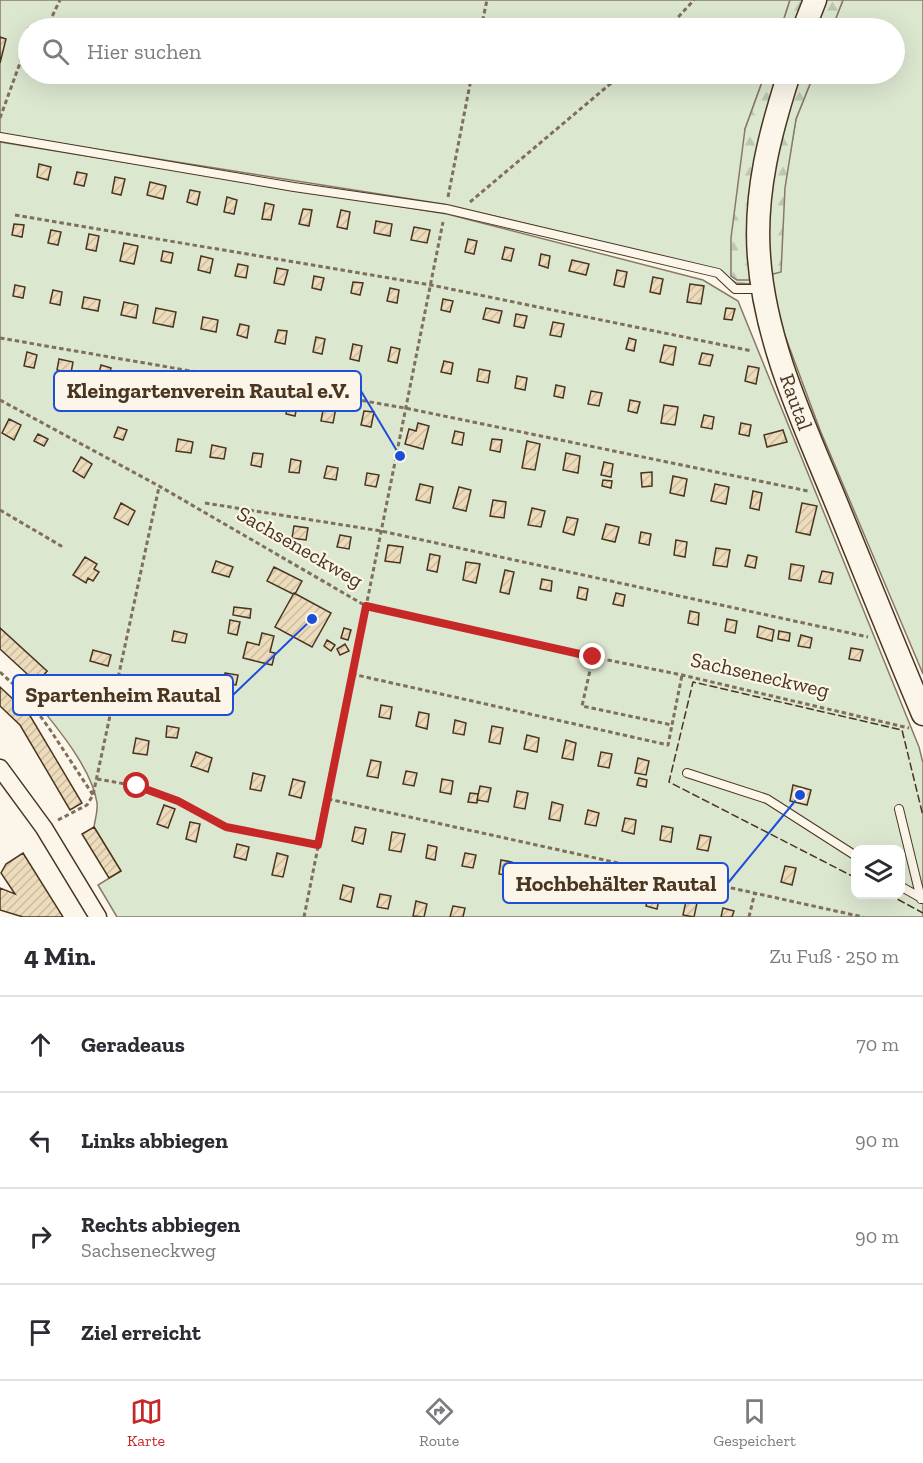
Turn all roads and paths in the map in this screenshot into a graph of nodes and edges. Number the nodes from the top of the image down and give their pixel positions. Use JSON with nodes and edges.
{"nodes":[{"id":1,"x":60,"y":0,"type":"edge"},
{"id":2,"x":487,"y":0,"type":"edge"},
{"id":3,"x":694,"y":0,"type":"edge"},
{"id":4,"x":815,"y":0,"type":"edge"},
{"id":5,"x":51,"y":18,"type":"edge"},
{"id":6,"x":483,"y":18,"type":"edge"},
{"id":7,"x":677,"y":18,"type":"edge"},
{"id":8,"x":808,"y":18,"type":"edge"},
{"id":9,"x":18,"y":69,"type":"edge"},
{"id":10,"x":470,"y":84,"type":"edge"},
{"id":11,"x":610,"y":84,"type":"edge"},
{"id":12,"x":786,"y":84,"type":"edge"},
{"id":13,"x":0,"y":118,"type":"edge"},
{"id":14,"x":0,"y":137,"type":"edge"},
{"id":15,"x":446,"y":209,"type":"junction"},
{"id":16,"x":459,"y":212,"type":"junction"},
{"id":17,"x":15,"y":215,"type":"dead end"},
{"id":18,"x":431,"y":285,"type":"junction"},
{"id":19,"x":762,"y":289,"type":"junction"},
{"id":20,"x":0,"y":338,"type":"edge"},
{"id":21,"x":752,"y":351,"type":"dead end"},
{"id":22,"x":0,"y":400,"type":"edge"},
{"id":23,"x":405,"y":408,"type":"junction"},
{"id":24,"x":159,"y":486,"type":"junction"},
{"id":25,"x":808,"y":491,"type":"dead end"},
{"id":26,"x":205,"y":503,"type":"dead end"},
{"id":27,"x":0,"y":510,"type":"edge"},
{"id":28,"x":381,"y":531,"type":"junction"},
{"id":29,"x":63,"y":547,"type":"dead end"},
{"id":30,"x":366,"y":606,"type":"junction"},
{"id":31,"x":868,"y":637,"type":"dead end"},
{"id":32,"x":593,"y":657,"type":"junction"},
{"id":33,"x":0,"y":672,"type":"edge"},
{"id":34,"x":352,"y":674,"type":"junction"},
{"id":35,"x":682,"y":675,"type":"junction"},
{"id":36,"x":921,"y":722,"type":"edge"},
{"id":37,"x":672,"y":724,"type":"junction"},
{"id":38,"x":0,"y":768,"type":"edge"},
{"id":39,"x":687,"y":773,"type":"dead end"},
{"id":40,"x":97,"y":779,"type":"junction"},
{"id":41,"x":93,"y":795,"type":"junction"},
{"id":42,"x":328,"y":799,"type":"junction"},
{"id":43,"x":899,"y":808,"type":"dead end"},
{"id":44,"x":44,"y":828,"type":"junction"},
{"id":45,"x":318,"y":845,"type":"junction"},
{"id":46,"x":851,"y":853,"type":"edge"},
{"id":47,"x":905,"y":889,"type":"edge"},
{"id":48,"x":755,"y":892,"type":"junction"},
{"id":49,"x":922,"y":899,"type":"edge"},
{"id":50,"x":95,"y":916,"type":"edge"},
{"id":51,"x":304,"y":917,"type":"edge"},
{"id":52,"x":749,"y":917,"type":"edge"},
{"id":53,"x":863,"y":917,"type":"edge"}],
"edges":[{"from":1,"to":5,"type":"path"},
{"from":2,"to":6,"type":"path"},
{"from":3,"to":7,"type":"path"},
{"from":4,"to":8,"type":"street"},
{"from":9,"to":13,"type":"path"},
{"from":10,"to":15,"type":"path"},
{"from":11,"to":16,"type":"path"},
{"from":12,"to":19,"type":"street","name":"Rautal"},
{"from":14,"to":15,"type":"lane"},
{"from":15,"to":16,"type":"lane"},
{"from":15,"to":18,"type":"path"},
{"from":16,"to":19,"type":"lane"},
{"from":17,"to":18,"type":"path"},
{"from":18,"to":21,"type":"path"},
{"from":18,"to":23,"type":"path"},
{"from":19,"to":36,"type":"street","name":"Rautal"},
{"from":20,"to":23,"type":"path"},
{"from":22,"to":24,"type":"path","name":"Sachseneckweg"},
{"from":23,"to":25,"type":"path"},
{"from":23,"to":28,"type":"path"},
{"from":24,"to":30,"type":"path","name":"Sachseneckweg"},
{"from":24,"to":40,"type":"path"},
{"from":26,"to":28,"type":"path"},
{"from":27,"to":29,"type":"path"},
{"from":28,"to":30,"type":"path"},
{"from":28,"to":31,"type":"path"},
{"from":30,"to":32,"type":"path","name":"Sachseneckweg"},
{"from":30,"to":34,"type":"path"},
{"from":32,"to":35,"type":"path","name":"Sachseneckweg"},
{"from":32,"to":37,"type":"path"},
{"from":33,"to":41,"type":"path"},
{"from":34,"to":37,"type":"path"},
{"from":34,"to":42,"type":"path"},
{"from":35,"to":36,"type":"path","name":"Sachseneckweg"},
{"from":35,"to":37,"type":"path"},
{"from":38,"to":44,"type":"street"},
{"from":39,"to":46,"type":"lane"},
{"from":40,"to":41,"type":"path"},
{"from":40,"to":45,"type":"path"},
{"from":41,"to":44,"type":"path"},
{"from":42,"to":45,"type":"path"},
{"from":42,"to":48,"type":"path"},
{"from":43,"to":49,"type":"lane"},
{"from":44,"to":50,"type":"street"},
{"from":45,"to":51,"type":"path"},
{"from":47,"to":49,"type":"lane"},
{"from":48,"to":52,"type":"path"},
{"from":48,"to":53,"type":"path"}]}
